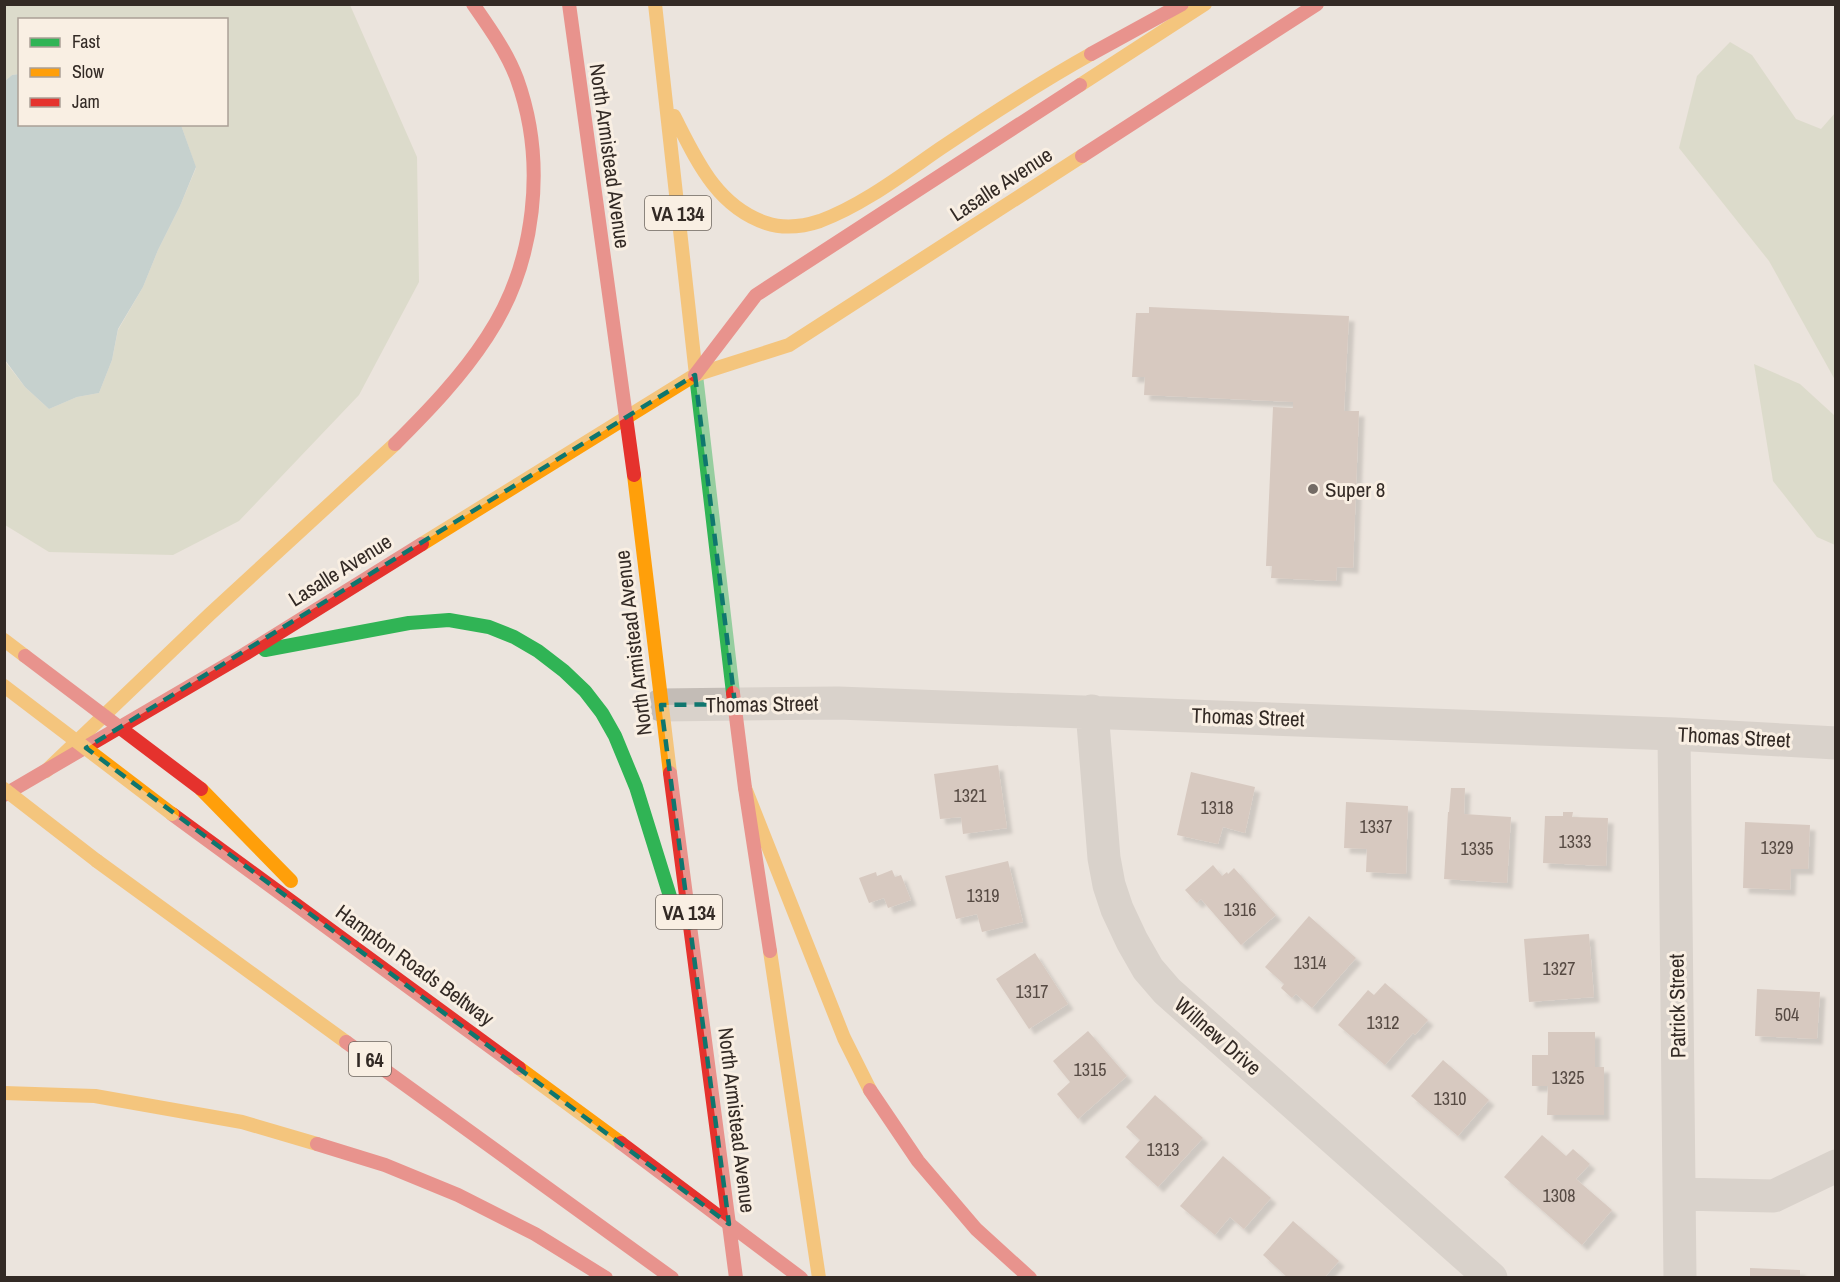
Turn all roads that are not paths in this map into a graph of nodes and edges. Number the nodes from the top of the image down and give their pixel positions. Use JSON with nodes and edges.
{"nodes":[{"id":1,"x":473,"y":4,"type":"edge"},
{"id":2,"x":569,"y":4,"type":"edge"},
{"id":3,"x":655,"y":4,"type":"edge"},
{"id":4,"x":1182,"y":4,"type":"edge"},
{"id":5,"x":1205,"y":4,"type":"edge"},
{"id":6,"x":1317,"y":4,"type":"edge"},
{"id":7,"x":665,"y":99,"type":"junction"},
{"id":8,"x":695,"y":375,"type":"junction"},
{"id":9,"x":627,"y":416,"type":"junction"},
{"id":10,"x":4,"y":640,"type":"edge"},
{"id":11,"x":245,"y":654,"type":"junction"},
{"id":12,"x":4,"y":686,"type":"edge"},
{"id":13,"x":735,"y":704,"type":"junction"},
{"id":14,"x":661,"y":705,"type":"junction"},
{"id":15,"x":1092,"y":711,"type":"junction"},
{"id":16,"x":1674,"y":734,"type":"junction"},
{"id":17,"x":1836,"y":743,"type":"edge"},
{"id":18,"x":46,"y":771,"type":"junction"},
{"id":19,"x":746,"y":788,"type":"junction"},
{"id":20,"x":4,"y":789,"type":"edge"},
{"id":21,"x":4,"y":795,"type":"edge"},
{"id":22,"x":355,"y":947,"type":"junction"},
{"id":23,"x":698,"y":980,"type":"junction"},
{"id":24,"x":4,"y":1093,"type":"edge"},
{"id":25,"x":1836,"y":1166,"type":"edge"},
{"id":26,"x":1679,"y":1194,"type":"junction"},
{"id":27,"x":606,"y":1278,"type":"edge"},
{"id":28,"x":672,"y":1278,"type":"edge"},
{"id":29,"x":736,"y":1278,"type":"edge"},
{"id":30,"x":801,"y":1278,"type":"edge"},
{"id":31,"x":819,"y":1278,"type":"edge"},
{"id":32,"x":1030,"y":1278,"type":"edge"},
{"id":33,"x":1491,"y":1278,"type":"edge"},
{"id":34,"x":1680,"y":1278,"type":"edge"}],
"edges":[{"from":1,"to":18,"type":"main road"},
{"from":2,"to":9,"type":"main road","name":"North Armistead Avenue","number":"VA 134"},
{"from":3,"to":7,"type":"main road","number":"VA 134"},
{"from":4,"to":7,"type":"main road"},
{"from":5,"to":8,"type":"main road","name":"Lasalle Avenue"},
{"from":6,"to":8,"type":"main road","name":"Lasalle Avenue"},
{"from":7,"to":8,"type":"main road","number":"VA 134"},
{"from":8,"to":9,"type":"main road","name":"Lasalle Avenue"},
{"from":8,"to":13,"type":"main road","number":"VA 134"},
{"from":9,"to":11,"type":"main road","name":"Lasalle Avenue"},
{"from":9,"to":14,"type":"main road","name":"North Armistead Avenue","number":"VA 134"},
{"from":10,"to":22,"type":"main road","bridge":true},
{"from":11,"to":18,"type":"main road","name":"Lasalle Avenue"},
{"from":11,"to":23,"type":"main road"},
{"from":12,"to":22,"type":"main road","name":"Hampton Roads Beltway","bridge":true},
{"from":13,"to":14,"type":"street","name":"Thomas Street"},
{"from":13,"to":15,"type":"street","name":"Thomas Street"},
{"from":13,"to":19,"type":"main road","number":"VA 134"},
{"from":14,"to":23,"type":"main road","name":"North Armistead Avenue","number":"VA 134"},
{"from":15,"to":16,"type":"street","name":"Thomas Street"},
{"from":15,"to":33,"type":"street","name":"Willnew Drive"},
{"from":16,"to":17,"type":"street","name":"Thomas Street"},
{"from":16,"to":26,"type":"street","name":"Patrick Street"},
{"from":18,"to":21,"type":"main road","name":"Lasalle Avenue"},
{"from":19,"to":31,"type":"main road","number":"VA 134"},
{"from":19,"to":32,"type":"main road"},
{"from":20,"to":28,"type":"main road","number":"I 64","bridge":true},
{"from":22,"to":30,"type":"main road","name":"Hampton Roads Beltway","bridge":true},
{"from":23,"to":29,"type":"main road","name":"North Armistead Avenue","number":"VA 134"},
{"from":24,"to":27,"type":"main road"},
{"from":25,"to":26,"type":"street"},
{"from":26,"to":34,"type":"street","name":"Patrick Street"}]}
